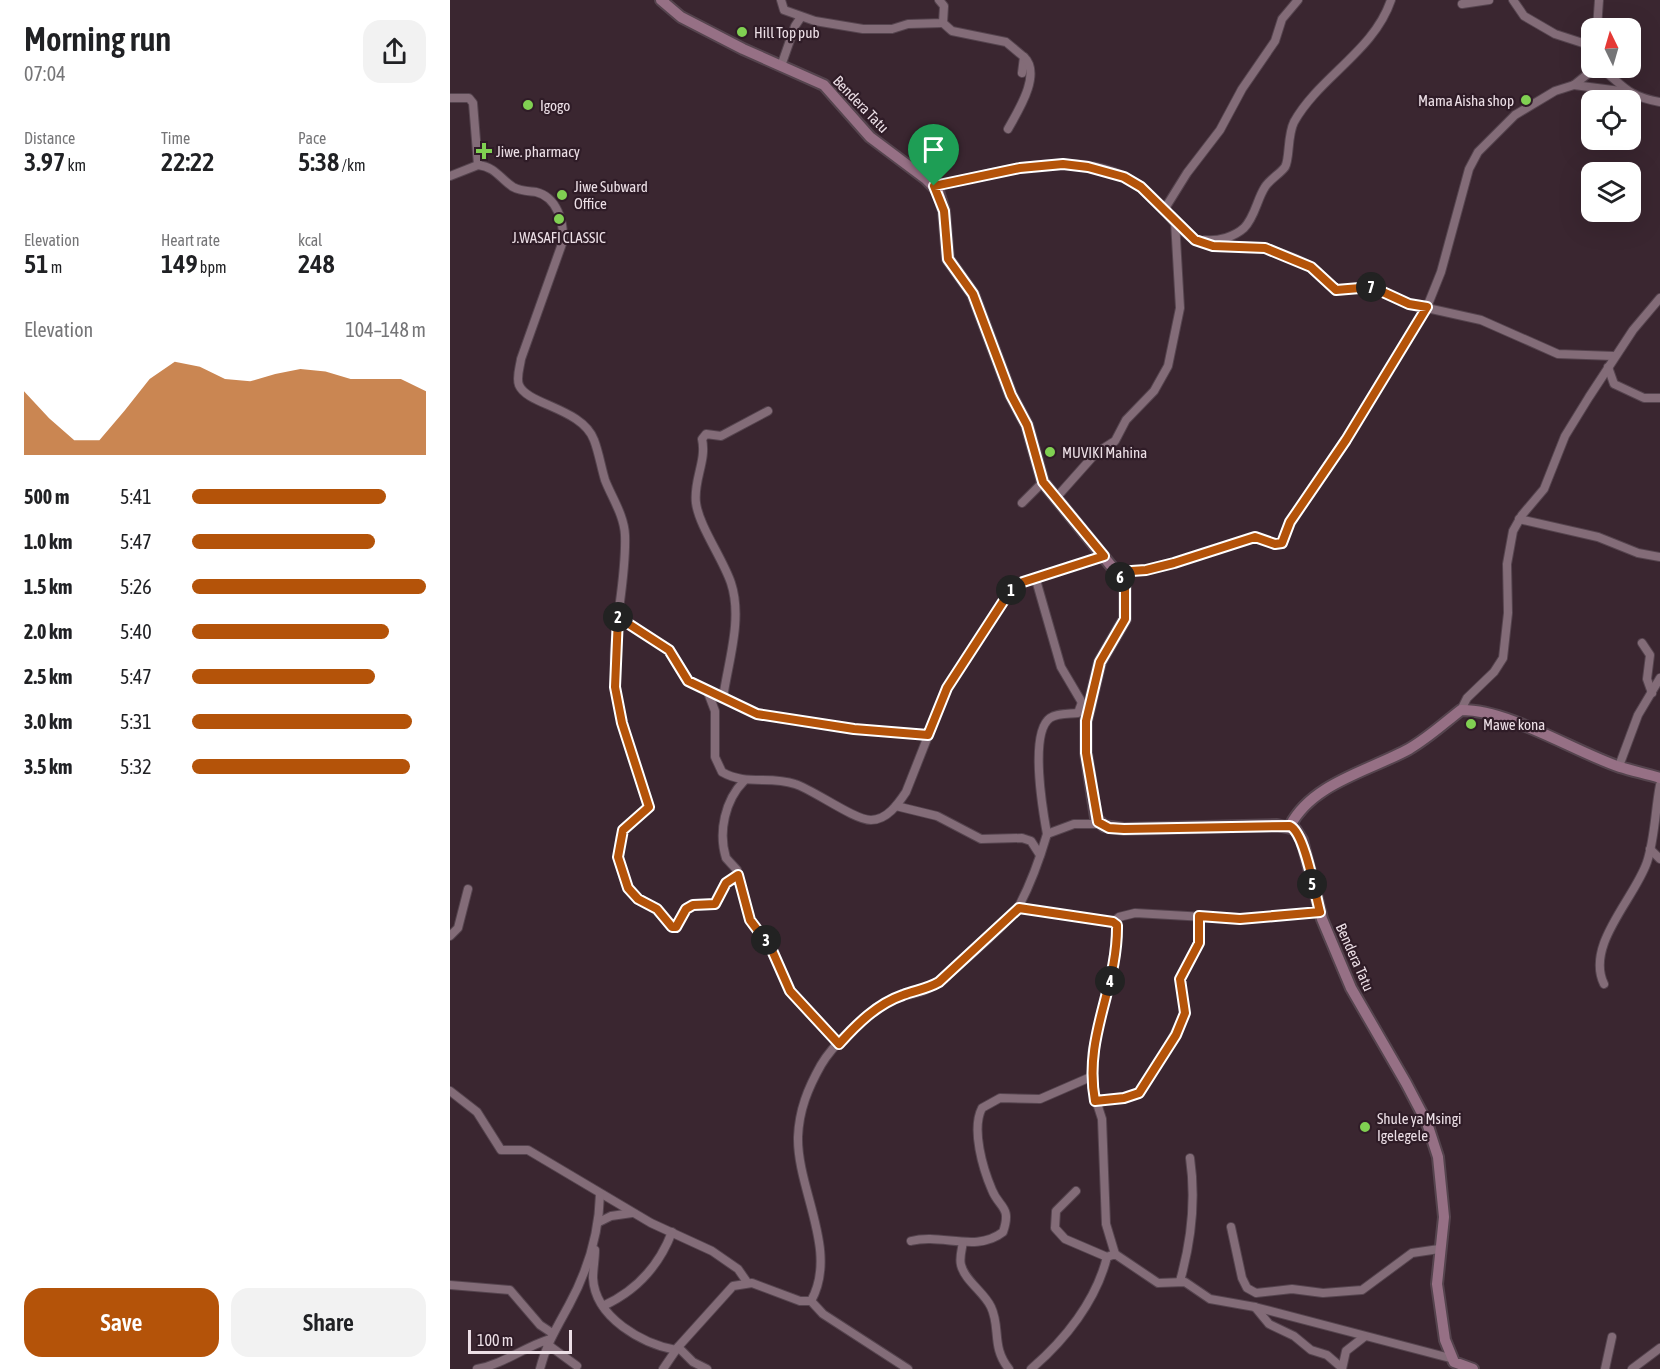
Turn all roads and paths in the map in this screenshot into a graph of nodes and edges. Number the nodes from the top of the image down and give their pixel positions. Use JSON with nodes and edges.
{"nodes":[{"id":1,"x":661,"y":0,"type":"edge"},
{"id":2,"x":781,"y":0,"type":"edge"},
{"id":3,"x":939,"y":0,"type":"edge"},
{"id":4,"x":1298,"y":0,"type":"edge"},
{"id":5,"x":1391,"y":0,"type":"edge"},
{"id":6,"x":1489,"y":0,"type":"edge"},
{"id":7,"x":1513,"y":0,"type":"edge"},
{"id":8,"x":1599,"y":0,"type":"edge"},
{"id":9,"x":1462,"y":4,"type":"dead end"},
{"id":10,"x":801,"y":17,"type":"junction"},
{"id":11,"x":1598,"y":18,"type":"edge"},
{"id":12,"x":943,"y":23,"type":"junction"},
{"id":13,"x":1581,"y":42,"type":"edge"},
{"id":14,"x":1024,"y":57,"type":"junction"},
{"id":15,"x":781,"y":66,"type":"junction"},
{"id":16,"x":1022,"y":73,"type":"dead end"},
{"id":17,"x":1583,"y":78,"type":"edge"},
{"id":18,"x":1612,"y":78,"type":"edge"},
{"id":19,"x":1574,"y":85,"type":"junction"},
{"id":20,"x":1613,"y":90,"type":"edge"},
{"id":21,"x":1626,"y":90,"type":"edge"},
{"id":22,"x":450,"y":98,"type":"edge"},
{"id":23,"x":1641,"y":99,"type":"edge"},
{"id":24,"x":1660,"y":102,"type":"edge"},
{"id":25,"x":1008,"y":129,"type":"dead end"},
{"id":26,"x":478,"y":165,"type":"junction"},
{"id":27,"x":450,"y":176,"type":"edge"},
{"id":28,"x":934,"y":186,"type":"junction"},
{"id":29,"x":1164,"y":210,"type":"junction"},
{"id":30,"x":1175,"y":221,"type":"junction"},
{"id":31,"x":1195,"y":240,"type":"junction"},
{"id":32,"x":1660,"y":297,"type":"edge"},
{"id":33,"x":1427,"y":307,"type":"junction"},
{"id":34,"x":1614,"y":356,"type":"junction"},
{"id":35,"x":1608,"y":367,"type":"junction"},
{"id":36,"x":1660,"y":398,"type":"edge"},
{"id":37,"x":768,"y":411,"type":"dead end"},
{"id":38,"x":1043,"y":482,"type":"junction"},
{"id":39,"x":1055,"y":499,"type":"junction"},
{"id":40,"x":1023,"y":503,"type":"dead end"},
{"id":41,"x":1519,"y":519,"type":"junction"},
{"id":42,"x":1104,"y":556,"type":"junction"},
{"id":43,"x":1660,"y":557,"type":"edge"},
{"id":44,"x":1117,"y":572,"type":"junction"},
{"id":45,"x":1036,"y":580,"type":"junction"},
{"id":46,"x":618,"y":617,"type":"junction"},
{"id":47,"x":1642,"y":643,"type":"dead end"},
{"id":48,"x":1660,"y":678,"type":"edge"},
{"id":49,"x":707,"y":690,"type":"junction"},
{"id":50,"x":1652,"y":693,"type":"junction"},
{"id":51,"x":723,"y":698,"type":"junction"},
{"id":52,"x":1084,"y":706,"type":"junction"},
{"id":53,"x":1461,"y":710,"type":"junction"},
{"id":54,"x":928,"y":735,"type":"junction"},
{"id":55,"x":1619,"y":766,"type":"junction"},
{"id":56,"x":1660,"y":778,"type":"edge"},
{"id":57,"x":744,"y":781,"type":"junction"},
{"id":58,"x":1660,"y":785,"type":"edge"},
{"id":59,"x":896,"y":806,"type":"junction"},
{"id":60,"x":1101,"y":824,"type":"junction"},
{"id":61,"x":1290,"y":826,"type":"junction"},
{"id":62,"x":1047,"y":834,"type":"junction"},
{"id":63,"x":1650,"y":849,"type":"junction"},
{"id":64,"x":1041,"y":855,"type":"junction"},
{"id":65,"x":1660,"y":859,"type":"edge"},
{"id":66,"x":738,"y":875,"type":"junction"},
{"id":67,"x":468,"y":889,"type":"dead end"},
{"id":68,"x":1019,"y":908,"type":"junction"},
{"id":69,"x":1320,"y":912,"type":"junction"},
{"id":70,"x":1199,"y":916,"type":"junction"},
{"id":71,"x":1113,"y":922,"type":"junction"},
{"id":72,"x":450,"y":936,"type":"edge"},
{"id":73,"x":1604,"y":984,"type":"dead end"},
{"id":74,"x":839,"y":1044,"type":"junction"},
{"id":75,"x":1093,"y":1076,"type":"junction"},
{"id":76,"x":450,"y":1091,"type":"edge"},
{"id":77,"x":1095,"y":1101,"type":"junction"},
{"id":78,"x":1190,"y":1158,"type":"dead end"},
{"id":79,"x":1076,"y":1191,"type":"dead end"},
{"id":80,"x":600,"y":1194,"type":"junction"},
{"id":81,"x":634,"y":1213,"type":"junction"},
{"id":82,"x":599,"y":1222,"type":"junction"},
{"id":83,"x":1231,"y":1227,"type":"dead end"},
{"id":84,"x":672,"y":1232,"type":"junction"},
{"id":85,"x":596,"y":1240,"type":"junction"},
{"id":86,"x":911,"y":1241,"type":"dead end"},
{"id":87,"x":963,"y":1242,"type":"junction"},
{"id":88,"x":1439,"y":1249,"type":"junction"},
{"id":89,"x":1111,"y":1255,"type":"junction"},
{"id":90,"x":1180,"y":1281,"type":"junction"},
{"id":91,"x":747,"y":1282,"type":"junction"},
{"id":92,"x":450,"y":1285,"type":"edge"},
{"id":93,"x":811,"y":1301,"type":"junction"},
{"id":94,"x":603,"y":1306,"type":"junction"},
{"id":95,"x":1255,"y":1307,"type":"junction"},
{"id":96,"x":1364,"y":1337,"type":"junction"},
{"id":97,"x":1612,"y":1337,"type":"dead end"},
{"id":98,"x":550,"y":1339,"type":"junction"},
{"id":99,"x":677,"y":1348,"type":"junction"},
{"id":100,"x":1660,"y":1348,"type":"edge"},
{"id":101,"x":1450,"y":1358,"type":"junction"},
{"id":102,"x":576,"y":1366,"type":"dead end"},
{"id":103,"x":1342,"y":1368,"type":"edge"},
{"id":104,"x":477,"y":1369,"type":"edge"},
{"id":105,"x":540,"y":1369,"type":"edge"},
{"id":106,"x":663,"y":1369,"type":"edge"},
{"id":107,"x":707,"y":1369,"type":"edge"},
{"id":108,"x":908,"y":1369,"type":"edge"},
{"id":109,"x":1009,"y":1369,"type":"edge"},
{"id":110,"x":1031,"y":1369,"type":"edge"},
{"id":111,"x":1473,"y":1369,"type":"edge"},
{"id":112,"x":1605,"y":1369,"type":"edge"},
{"id":113,"x":1632,"y":1369,"type":"edge"}],
"edges":[{"from":1,"to":15,"type":"main road","name":"Bendera Tatu"},
{"from":2,"to":10,"type":"street"},
{"from":3,"to":12,"type":"street"},
{"from":4,"to":29,"type":"street"},
{"from":5,"to":31,"type":"street"},
{"from":6,"to":9,"type":"street"},
{"from":7,"to":13,"type":"street"},
{"from":8,"to":11,"type":"street"},
{"from":10,"to":12,"type":"street"},
{"from":10,"to":15,"type":"street"},
{"from":12,"to":14,"type":"street"},
{"from":14,"to":16,"type":"street"},
{"from":14,"to":25,"type":"street"},
{"from":15,"to":28,"type":"main road","name":"Bendera Tatu"},
{"from":17,"to":19,"type":"street"},
{"from":18,"to":21,"type":"street"},
{"from":19,"to":20,"type":"street"},
{"from":19,"to":33,"type":"street"},
{"from":22,"to":26,"type":"street"},
{"from":23,"to":24,"type":"street"},
{"from":26,"to":27,"type":"street"},
{"from":26,"to":46,"type":"street"},
{"from":28,"to":29,"type":"street"},
{"from":28,"to":38,"type":"main road"},
{"from":29,"to":30,"type":"street"},
{"from":30,"to":31,"type":"street"},
{"from":30,"to":39,"type":"street"},
{"from":31,"to":33,"type":"street"},
{"from":32,"to":34,"type":"street"},
{"from":33,"to":34,"type":"street"},
{"from":33,"to":44,"type":"street"},
{"from":34,"to":35,"type":"street"},
{"from":35,"to":36,"type":"street"},
{"from":35,"to":41,"type":"street"},
{"from":37,"to":51,"type":"street"},
{"from":38,"to":39,"type":"main road"},
{"from":38,"to":40,"type":"street"},
{"from":39,"to":42,"type":"main road"},
{"from":41,"to":43,"type":"street"},
{"from":41,"to":53,"type":"street"},
{"from":42,"to":44,"type":"main road"},
{"from":42,"to":45,"type":"street"},
{"from":44,"to":52,"type":"main road"},
{"from":45,"to":52,"type":"street"},
{"from":45,"to":54,"type":"street"},
{"from":46,"to":49,"type":"street"},
{"from":46,"to":66,"type":"street"},
{"from":47,"to":50,"type":"street"},
{"from":48,"to":50,"type":"street"},
{"from":49,"to":51,"type":"street"},
{"from":49,"to":57,"type":"street"},
{"from":50,"to":55,"type":"street"},
{"from":51,"to":54,"type":"street"},
{"from":52,"to":60,"type":"main road"},
{"from":52,"to":62,"type":"street"},
{"from":53,"to":55,"type":"main road"},
{"from":53,"to":61,"type":"main road"},
{"from":54,"to":59,"type":"street"},
{"from":55,"to":56,"type":"main road"},
{"from":57,"to":59,"type":"street"},
{"from":57,"to":66,"type":"street"},
{"from":58,"to":63,"type":"street"},
{"from":59,"to":64,"type":"street"},
{"from":60,"to":61,"type":"main road"},
{"from":60,"to":62,"type":"street"},
{"from":61,"to":69,"type":"main road","name":"Bendera Tatu"},
{"from":62,"to":64,"type":"street"},
{"from":63,"to":65,"type":"street"},
{"from":63,"to":73,"type":"street"},
{"from":64,"to":68,"type":"street"},
{"from":66,"to":74,"type":"street"},
{"from":67,"to":72,"type":"street"},
{"from":68,"to":71,"type":"street"},
{"from":68,"to":74,"type":"street"},
{"from":69,"to":70,"type":"street"},
{"from":69,"to":88,"type":"main road","name":"Bendera Tatu"},
{"from":70,"to":71,"type":"street"},
{"from":70,"to":77,"type":"street"},
{"from":71,"to":75,"type":"street"},
{"from":74,"to":93,"type":"street"},
{"from":75,"to":77,"type":"street"},
{"from":75,"to":87,"type":"street"},
{"from":76,"to":80,"type":"street"},
{"from":77,"to":89,"type":"street"},
{"from":78,"to":90,"type":"street"},
{"from":79,"to":89,"type":"street"},
{"from":80,"to":81,"type":"street"},
{"from":80,"to":82,"type":"street"},
{"from":81,"to":82,"type":"street"},
{"from":81,"to":84,"type":"street"},
{"from":82,"to":85,"type":"street"},
{"from":83,"to":88,"type":"street"},
{"from":84,"to":91,"type":"street"},
{"from":84,"to":94,"type":"street"},
{"from":85,"to":94,"type":"street"},
{"from":85,"to":98,"type":"street"},
{"from":86,"to":87,"type":"street"},
{"from":87,"to":109,"type":"street"},
{"from":88,"to":101,"type":"main road","name":"Bendera Tatu"},
{"from":89,"to":90,"type":"street"},
{"from":89,"to":110,"type":"street"},
{"from":90,"to":95,"type":"street"},
{"from":91,"to":93,"type":"street"},
{"from":91,"to":99,"type":"street"},
{"from":92,"to":98,"type":"street"},
{"from":93,"to":108,"type":"street"},
{"from":94,"to":99,"type":"street"},
{"from":95,"to":96,"type":"street"},
{"from":95,"to":103,"type":"street"},
{"from":96,"to":101,"type":"street"},
{"from":96,"to":103,"type":"street"},
{"from":97,"to":112,"type":"street"},
{"from":98,"to":102,"type":"street"},
{"from":98,"to":104,"type":"street"},
{"from":98,"to":105,"type":"street"},
{"from":99,"to":106,"type":"street"},
{"from":99,"to":107,"type":"street"},
{"from":100,"to":113,"type":"street"},
{"from":101,"to":111,"type":"main road"}]}
